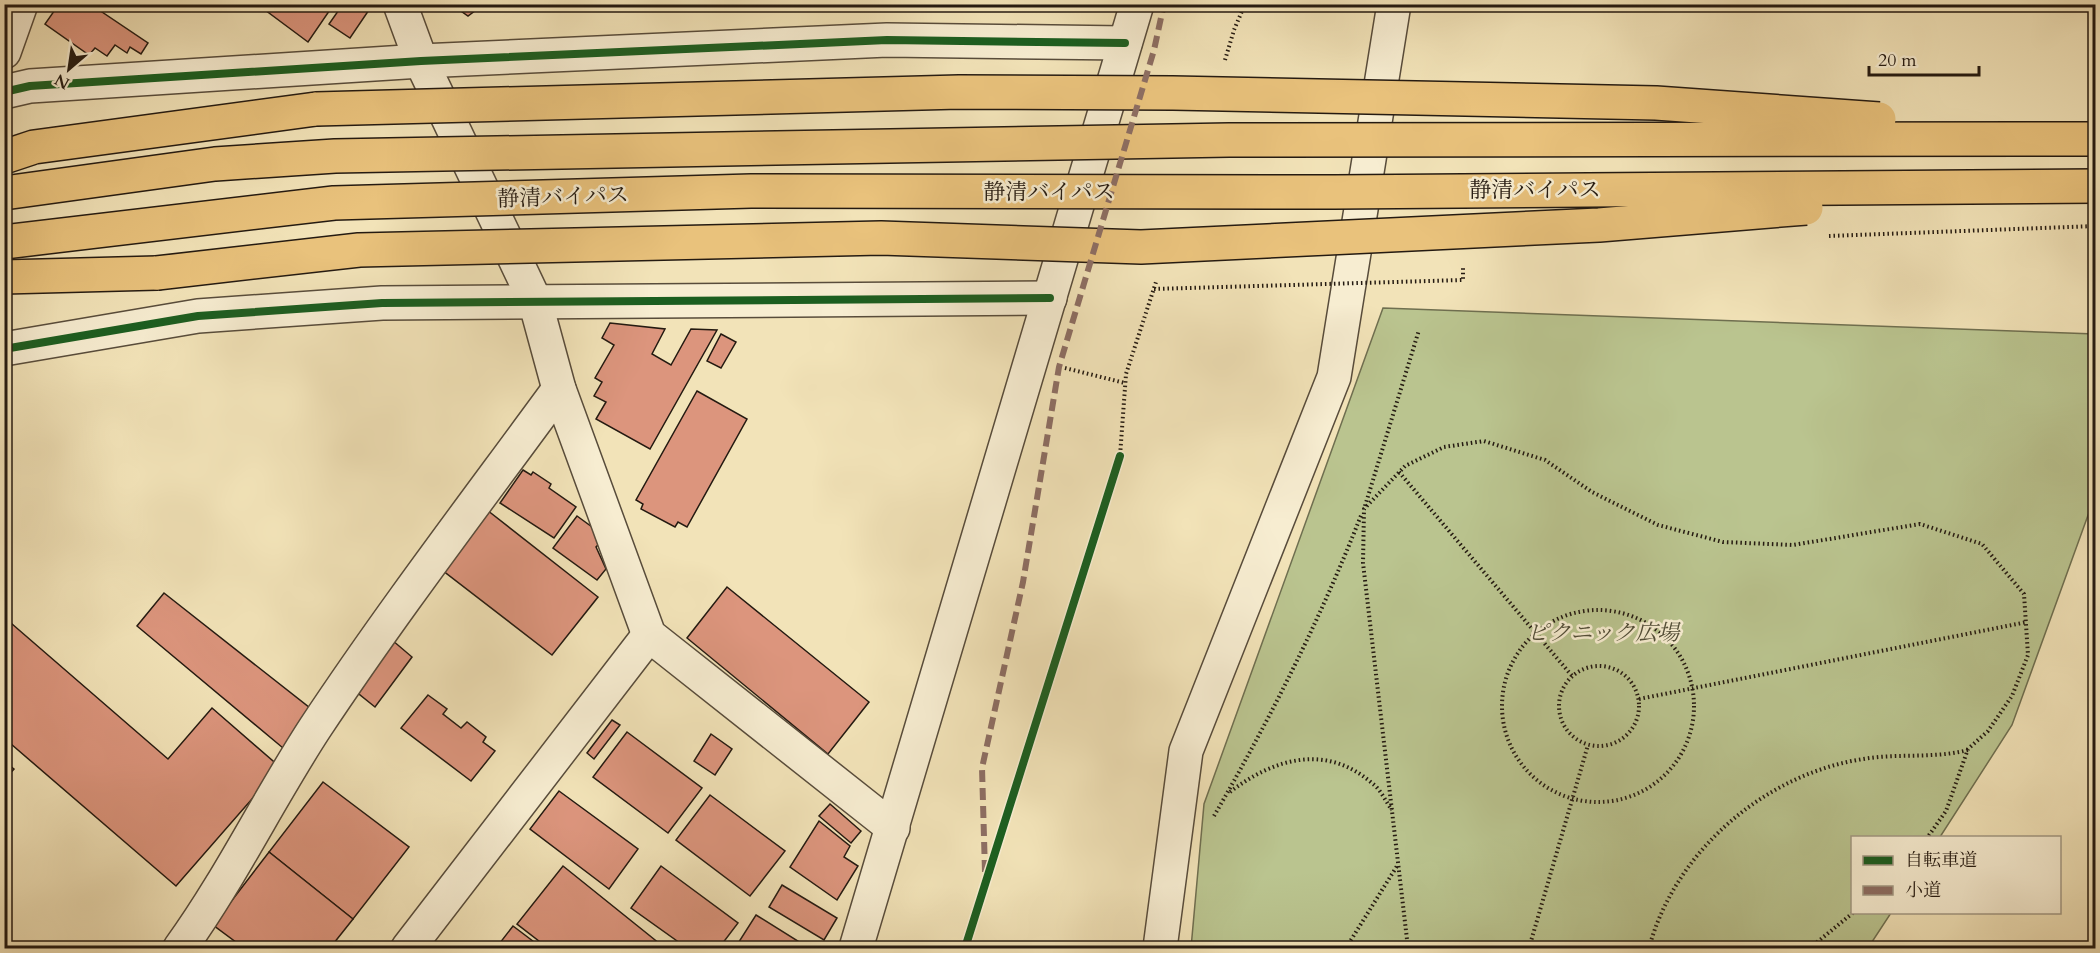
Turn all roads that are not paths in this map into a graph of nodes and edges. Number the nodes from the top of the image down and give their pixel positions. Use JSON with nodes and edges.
{"nodes":[{"id":1,"x":21,"y":4,"type":"edge"},
{"id":2,"x":400,"y":4,"type":"edge"},
{"id":3,"x":1394,"y":4,"type":"edge"},
{"id":4,"x":1134,"y":21,"type":"edge"},
{"id":5,"x":4,"y":52,"type":"edge"},
{"id":6,"x":421,"y":61,"type":"junction"},
{"id":7,"x":4,"y":92,"type":"edge"},
{"id":8,"x":2096,"y":137,"type":"edge"},
{"id":9,"x":4,"y":158,"type":"edge"},
{"id":10,"x":2080,"y":186,"type":"edge"},
{"id":11,"x":4,"y":193,"type":"edge"},
{"id":12,"x":4,"y":242,"type":"edge"},
{"id":13,"x":4,"y":277,"type":"edge"},
{"id":14,"x":1050,"y":298,"type":"junction"},
{"id":15,"x":535,"y":301,"type":"junction"},
{"id":16,"x":4,"y":349,"type":"edge"},
{"id":17,"x":560,"y":389,"type":"junction"},
{"id":18,"x":649,"y":635,"type":"junction"},
{"id":19,"x":893,"y":828,"type":"junction"},
{"id":20,"x":180,"y":948,"type":"edge"},
{"id":21,"x":408,"y":948,"type":"edge"},
{"id":22,"x":856,"y":948,"type":"edge"},
{"id":23,"x":1160,"y":948,"type":"edge"}],
"edges":[{"from":1,"to":5,"type":"street"},
{"from":2,"to":6,"type":"street"},
{"from":3,"to":23,"type":"street"},
{"from":4,"to":6,"type":"street"},
{"from":4,"to":14,"type":"street"},
{"from":6,"to":7,"type":"street"},
{"from":6,"to":15,"type":"street"},
{"from":8,"to":9,"type":"highway","bridge":true},
{"from":8,"to":11,"type":"highway","name":"静清バイパス","bridge":true},
{"from":10,"to":12,"type":"highway","name":"静清バイパス","bridge":true},
{"from":10,"to":13,"type":"highway","bridge":true},
{"from":14,"to":15,"type":"street"},
{"from":14,"to":19,"type":"street"},
{"from":15,"to":16,"type":"street"},
{"from":15,"to":17,"type":"street"},
{"from":17,"to":18,"type":"street"},
{"from":17,"to":20,"type":"street"},
{"from":18,"to":19,"type":"street"},
{"from":18,"to":21,"type":"street"},
{"from":19,"to":22,"type":"street"}]}
